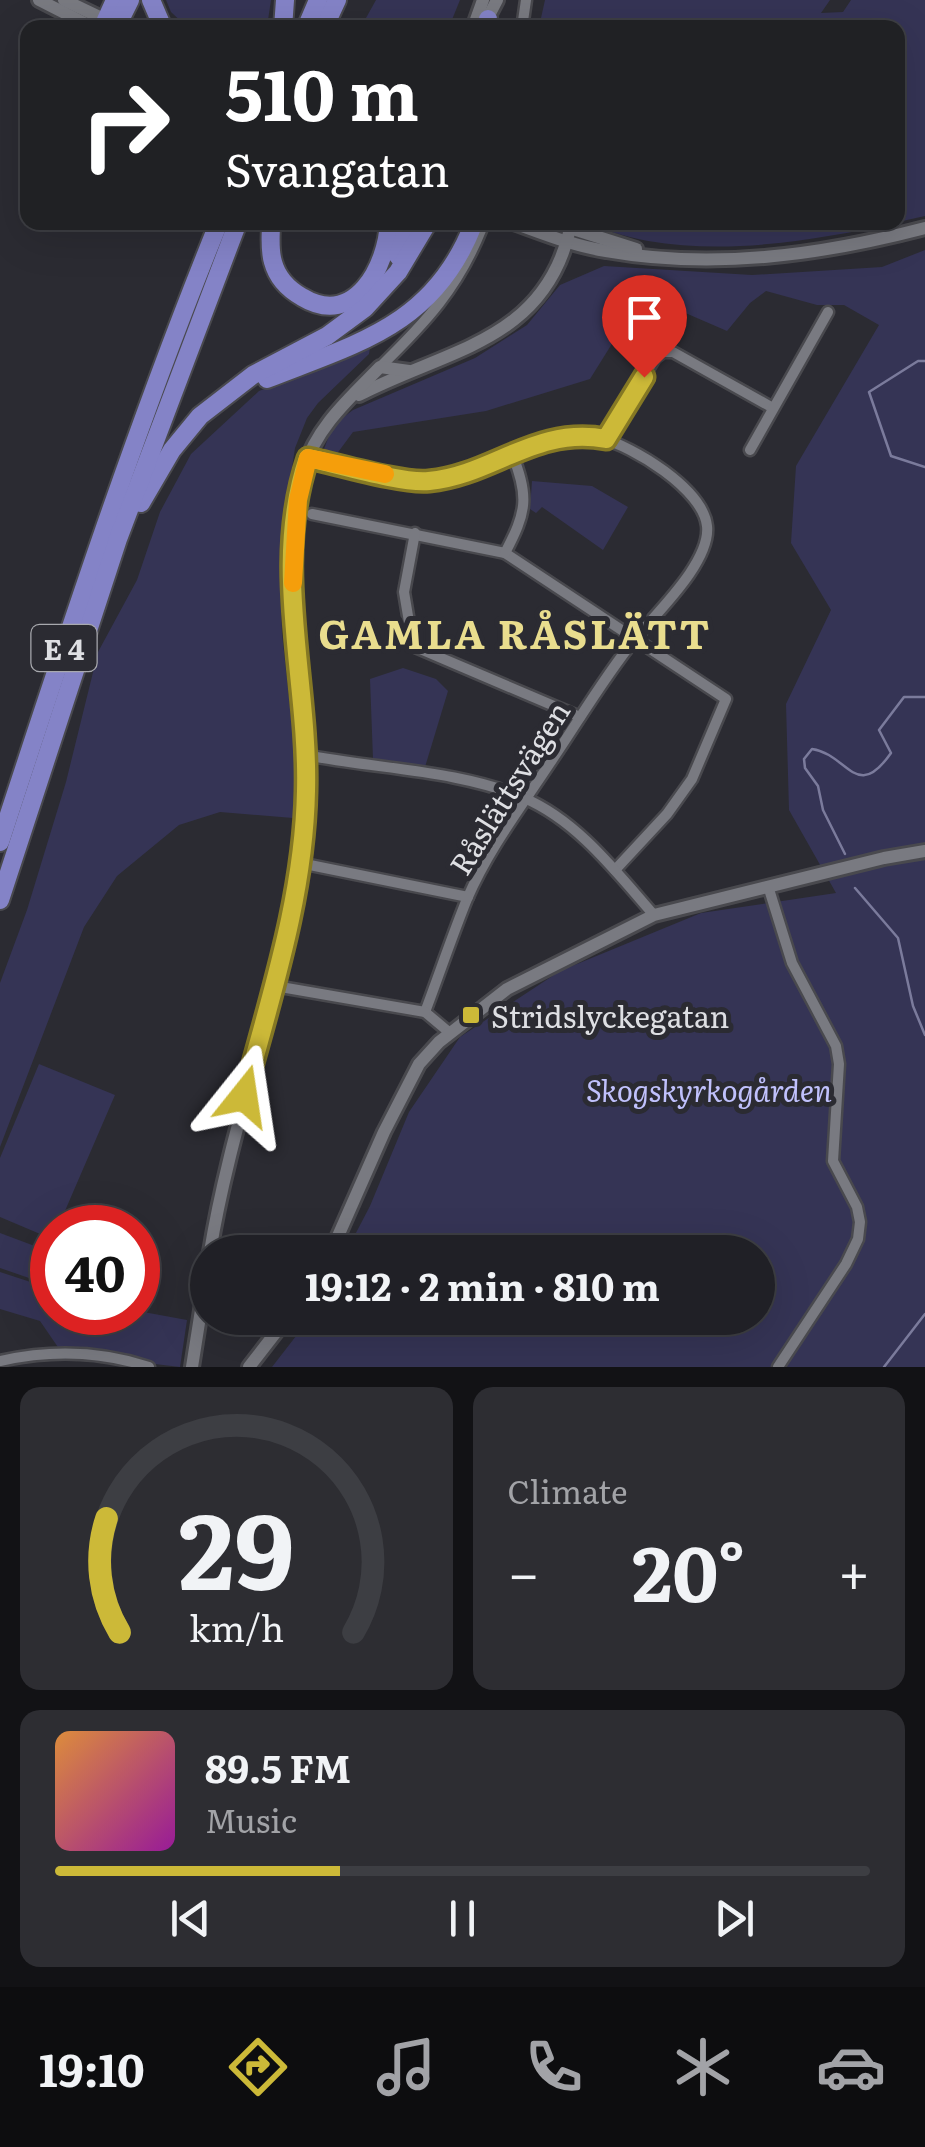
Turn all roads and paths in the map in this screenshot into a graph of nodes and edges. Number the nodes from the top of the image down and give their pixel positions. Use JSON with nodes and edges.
{"nodes":[{"id":1,"x":39,"y":0,"type":"edge"},
{"id":2,"x":64,"y":0,"type":"edge"},
{"id":3,"x":130,"y":0,"type":"edge"},
{"id":4,"x":497,"y":0,"type":"edge"},
{"id":5,"x":94,"y":20,"type":"edge"},
{"id":6,"x":99,"y":20,"type":"edge"},
{"id":7,"x":115,"y":20,"type":"edge"},
{"id":8,"x":483,"y":20,"type":"edge"},
{"id":9,"x":925,"y":228,"type":"edge"},
{"id":10,"x":217,"y":230,"type":"edge"},
{"id":11,"x":235,"y":230,"type":"edge"},
{"id":12,"x":271,"y":230,"type":"edge"},
{"id":13,"x":389,"y":230,"type":"edge"},
{"id":14,"x":406,"y":230,"type":"edge"},
{"id":15,"x":423,"y":230,"type":"edge"},
{"id":16,"x":476,"y":230,"type":"edge"},
{"id":17,"x":477,"y":230,"type":"edge"},
{"id":18,"x":546,"y":230,"type":"edge"},
{"id":19,"x":562,"y":230,"type":"edge"},
{"id":20,"x":568,"y":235,"type":"junction"},
{"id":21,"x":387,"y":285,"type":"junction"},
{"id":22,"x":828,"y":312,"type":"dead end"},
{"id":23,"x":380,"y":367,"type":"junction"},
{"id":24,"x":409,"y":371,"type":"junction"},
{"id":25,"x":229,"y":393,"type":"junction"},
{"id":26,"x":346,"y":402,"type":"junction"},
{"id":27,"x":773,"y":408,"type":"junction"},
{"id":28,"x":606,"y":439,"type":"junction"},
{"id":29,"x":750,"y":450,"type":"dead end"},
{"id":30,"x":512,"y":454,"type":"junction"},
{"id":31,"x":308,"y":458,"type":"junction"},
{"id":32,"x":312,"y":514,"type":"dead end"},
{"id":33,"x":415,"y":533,"type":"junction"},
{"id":34,"x":506,"y":553,"type":"junction"},
{"id":35,"x":108,"y":571,"type":"junction"},
{"id":36,"x":634,"y":640,"type":"junction"},
{"id":37,"x":580,"y":717,"type":"junction"},
{"id":38,"x":306,"y":754,"type":"junction"},
{"id":39,"x":526,"y":798,"type":"junction"},
{"id":40,"x":0,"y":842,"type":"edge"},
{"id":41,"x":925,"y":852,"type":"edge"},
{"id":42,"x":300,"y":863,"type":"junction"},
{"id":43,"x":615,"y":870,"type":"junction"},
{"id":44,"x":768,"y":886,"type":"junction"},
{"id":45,"x":468,"y":896,"type":"junction"},
{"id":46,"x":0,"y":900,"type":"edge"},
{"id":47,"x":654,"y":915,"type":"junction"},
{"id":48,"x":275,"y":986,"type":"junction"},
{"id":49,"x":425,"y":1012,"type":"junction"},
{"id":50,"x":450,"y":1032,"type":"junction"},
{"id":51,"x":214,"y":1235,"type":"edge"},
{"id":52,"x":338,"y":1235,"type":"edge"},
{"id":53,"x":197,"y":1335,"type":"edge"},
{"id":54,"x":274,"y":1335,"type":"edge"},
{"id":55,"x":0,"y":1361,"type":"edge"},
{"id":56,"x":149,"y":1367,"type":"edge"},
{"id":57,"x":192,"y":1367,"type":"edge"},
{"id":58,"x":249,"y":1367,"type":"edge"},
{"id":59,"x":778,"y":1367,"type":"edge"}],
"edges":[{"from":1,"to":5,"type":"street"},
{"from":2,"to":6,"type":"street"},
{"from":3,"to":7,"type":"highway"},
{"from":4,"to":8,"type":"street"},
{"from":9,"to":20,"type":"street"},
{"from":10,"to":40,"type":"highway","number":"E 4"},
{"from":11,"to":35,"type":"highway","number":"E 4"},
{"from":12,"to":13,"type":"highway"},
{"from":14,"to":21,"type":"highway"},
{"from":15,"to":21,"type":"highway"},
{"from":16,"to":25,"type":"highway"},
{"from":17,"to":23,"type":"street"},
{"from":18,"to":20,"type":"street"},
{"from":19,"to":20,"type":"street"},
{"from":20,"to":24,"type":"street"},
{"from":21,"to":25,"type":"highway"},
{"from":22,"to":27,"type":"street"},
{"from":23,"to":24,"type":"street"},
{"from":23,"to":26,"type":"street"},
{"from":24,"to":26,"type":"street"},
{"from":25,"to":35,"type":"highway"},
{"from":26,"to":31,"type":"street"},
{"from":27,"to":28,"type":"street"},
{"from":27,"to":29,"type":"street"},
{"from":28,"to":30,"type":"street"},
{"from":28,"to":36,"type":"street","name":"Råslättsvägen"},
{"from":30,"to":31,"type":"street"},
{"from":30,"to":34,"type":"street"},
{"from":31,"to":38,"type":"street"},
{"from":32,"to":33,"type":"street"},
{"from":33,"to":34,"type":"street"},
{"from":33,"to":37,"type":"street"},
{"from":34,"to":36,"type":"street"},
{"from":35,"to":46,"type":"highway","number":"E 4"},
{"from":36,"to":37,"type":"street","name":"Råslättsvägen"},
{"from":36,"to":43,"type":"street"},
{"from":37,"to":39,"type":"street","name":"Råslättsvägen"},
{"from":38,"to":39,"type":"street"},
{"from":38,"to":42,"type":"street"},
{"from":39,"to":43,"type":"street"},
{"from":39,"to":45,"type":"street","name":"Råslättsvägen"},
{"from":41,"to":44,"type":"street"},
{"from":42,"to":45,"type":"street"},
{"from":42,"to":48,"type":"street"},
{"from":43,"to":47,"type":"street"},
{"from":44,"to":47,"type":"street"},
{"from":44,"to":59,"type":"street"},
{"from":45,"to":49,"type":"street","name":"Råslättsvägen"},
{"from":47,"to":50,"type":"street"},
{"from":48,"to":49,"type":"street"},
{"from":48,"to":51,"type":"street"},
{"from":49,"to":50,"type":"street"},
{"from":50,"to":52,"type":"street"},
{"from":53,"to":57,"type":"street"},
{"from":54,"to":58,"type":"street"},
{"from":55,"to":56,"type":"street"}]}
